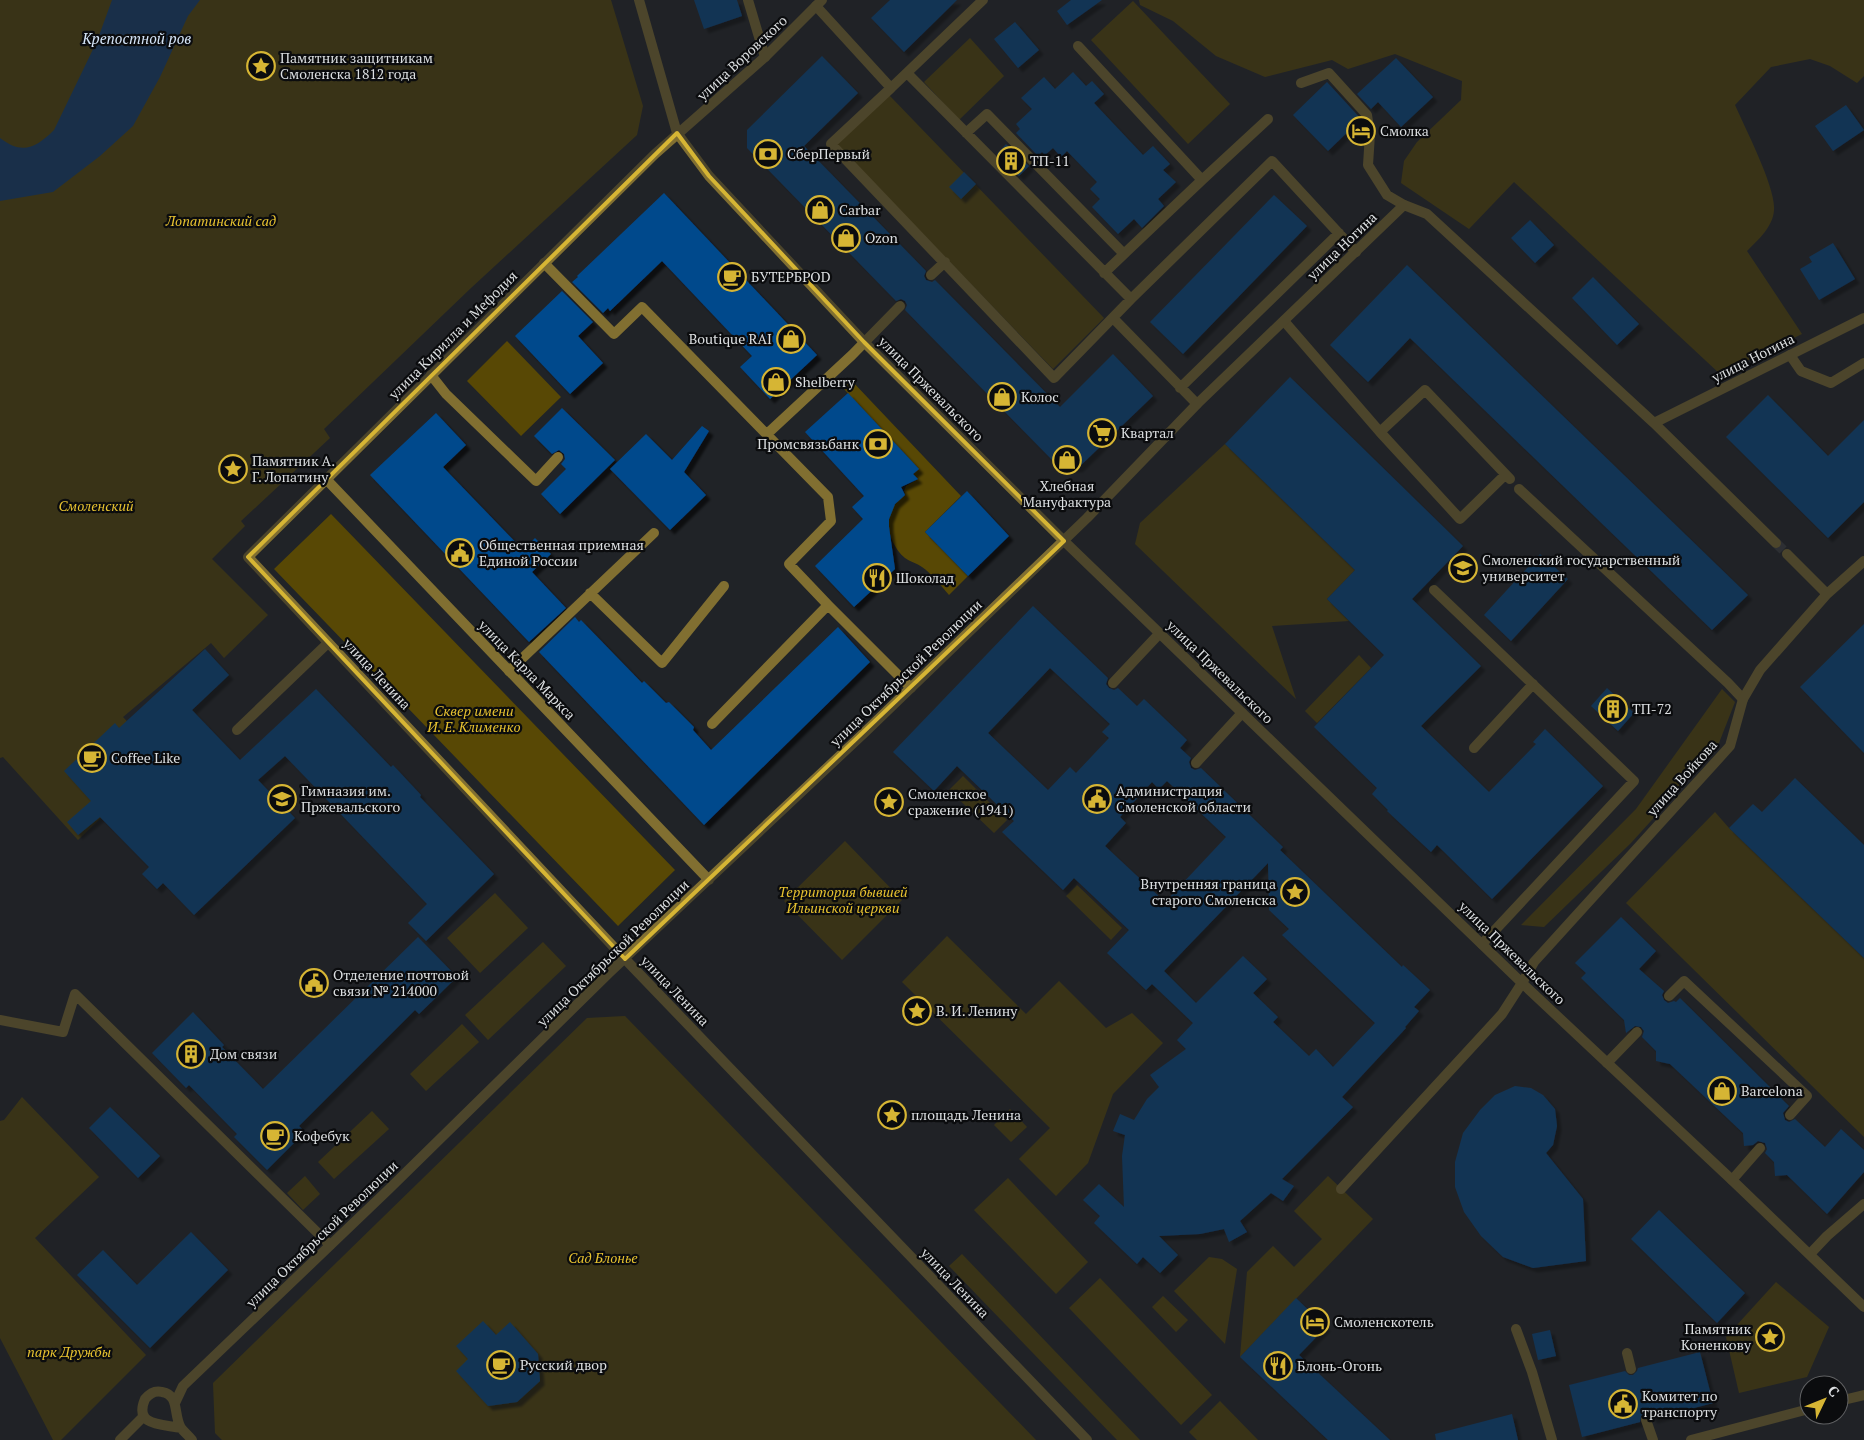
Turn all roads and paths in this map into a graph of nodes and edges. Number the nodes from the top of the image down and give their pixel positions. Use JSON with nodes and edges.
{"nodes":[{"id":1,"x":639,"y":0,"type":"edge"},
{"id":2,"x":748,"y":0,"type":"edge"},
{"id":3,"x":983,"y":0,"type":"edge"},
{"id":4,"x":819,"y":3,"type":"edge"},
{"id":5,"x":1078,"y":46,"type":"dead end"},
{"id":6,"x":764,"y":57,"type":"junction"},
{"id":7,"x":907,"y":73,"type":"junction"},
{"id":8,"x":1301,"y":83,"type":"dead end"},
{"id":9,"x":891,"y":88,"type":"junction"},
{"id":10,"x":1268,"y":119,"type":"dead end"},
{"id":11,"x":677,"y":133,"type":"junction"},
{"id":12,"x":966,"y":133,"type":"junction"},
{"id":13,"x":1202,"y":180,"type":"junction"},
{"id":14,"x":1404,"y":205,"type":"junction"},
{"id":15,"x":1339,"y":233,"type":"junction"},
{"id":16,"x":1356,"y":252,"type":"junction"},
{"id":17,"x":1124,"y":254,"type":"junction"},
{"id":18,"x":945,"y":262,"type":"junction"},
{"id":19,"x":544,"y":263,"type":"junction"},
{"id":20,"x":1104,"y":272,"type":"junction"},
{"id":21,"x":930,"y":275,"type":"dead end"},
{"id":22,"x":1131,"y":299,"type":"junction"},
{"id":23,"x":900,"y":306,"type":"dead end"},
{"id":24,"x":1113,"y":318,"type":"junction"},
{"id":25,"x":1864,"y":318,"type":"edge"},
{"id":26,"x":1284,"y":321,"type":"junction"},
{"id":27,"x":864,"y":342,"type":"junction"},
{"id":28,"x":1790,"y":355,"type":"junction"},
{"id":29,"x":1864,"y":363,"type":"edge"},
{"id":30,"x":431,"y":375,"type":"junction"},
{"id":31,"x":1180,"y":388,"type":"junction"},
{"id":32,"x":1197,"y":404,"type":"junction"},
{"id":33,"x":1654,"y":423,"type":"junction"},
{"id":34,"x":1380,"y":432,"type":"junction"},
{"id":35,"x":767,"y":434,"type":"junction"},
{"id":36,"x":558,"y":457,"type":"dead end"},
{"id":37,"x":326,"y":479,"type":"junction"},
{"id":38,"x":1519,"y":489,"type":"dead end"},
{"id":39,"x":654,"y":533,"type":"dead end"},
{"id":40,"x":1064,"y":541,"type":"junction"},
{"id":41,"x":1776,"y":543,"type":"tunnel mouth"},
{"id":42,"x":1787,"y":554,"type":"tunnel mouth"},
{"id":43,"x":248,"y":557,"type":"joint"},
{"id":44,"x":1864,"y":561,"type":"edge"},
{"id":45,"x":724,"y":586,"type":"dead end"},
{"id":46,"x":1434,"y":590,"type":"dead end"},
{"id":47,"x":590,"y":593,"type":"junction"},
{"id":48,"x":1827,"y":594,"type":"junction"},
{"id":49,"x":828,"y":605,"type":"junction"},
{"id":50,"x":1160,"y":634,"type":"junction"},
{"id":51,"x":328,"y":643,"type":"junction"},
{"id":52,"x":509,"y":671,"type":"junction"},
{"id":53,"x":1113,"y":683,"type":"dead end"},
{"id":54,"x":1533,"y":684,"type":"junction"},
{"id":55,"x":912,"y":688,"type":"junction"},
{"id":56,"x":1743,"y":699,"type":"junction"},
{"id":57,"x":1242,"y":713,"type":"junction"},
{"id":58,"x":712,"y":724,"type":"dead end"},
{"id":59,"x":237,"y":730,"type":"dead end"},
{"id":60,"x":1474,"y":748,"type":"dead end"},
{"id":61,"x":1196,"y":763,"type":"dead end"},
{"id":62,"x":709,"y":880,"type":"junction"},
{"id":63,"x":1482,"y":944,"type":"junction"},
{"id":64,"x":625,"y":959,"type":"junction"},
{"id":65,"x":1522,"y":983,"type":"junction"},
{"id":66,"x":1669,"y":996,"type":"dead end"},
{"id":67,"x":0,"y":1020,"type":"edge"},
{"id":68,"x":1637,"y":1032,"type":"dead end"},
{"id":69,"x":1607,"y":1063,"type":"junction"},
{"id":70,"x":1790,"y":1115,"type":"dead end"},
{"id":71,"x":1760,"y":1148,"type":"dead end"},
{"id":72,"x":1732,"y":1180,"type":"junction"},
{"id":73,"x":1341,"y":1189,"type":"dead end"},
{"id":74,"x":1864,"y":1204,"type":"edge"},
{"id":75,"x":330,"y":1245,"type":"junction"},
{"id":76,"x":1810,"y":1254,"type":"junction"},
{"id":77,"x":1864,"y":1307,"type":"edge"},
{"id":78,"x":1516,"y":1329,"type":"dead end"},
{"id":79,"x":1628,"y":1353,"type":"dead end"},
{"id":80,"x":1631,"y":1369,"type":"dead end"},
{"id":81,"x":183,"y":1386,"type":"junction"},
{"id":82,"x":165,"y":1392,"type":"junction"},
{"id":83,"x":1864,"y":1394,"type":"edge"},
{"id":84,"x":1849,"y":1398,"type":"edge"},
{"id":85,"x":175,"y":1403,"type":"junction"},
{"id":86,"x":1799,"y":1412,"type":"edge"},
{"id":87,"x":144,"y":1416,"type":"junction"},
{"id":88,"x":1646,"y":1420,"type":"dead end"},
{"id":89,"x":181,"y":1428,"type":"junction"},
{"id":90,"x":120,"y":1440,"type":"edge"},
{"id":91,"x":192,"y":1440,"type":"edge"},
{"id":92,"x":1087,"y":1440,"type":"edge"},
{"id":93,"x":1552,"y":1440,"type":"edge"},
{"id":94,"x":1654,"y":1440,"type":"edge"},
{"id":95,"x":1691,"y":1440,"type":"edge"}],
"edges":[{"from":1,"to":11,"type":"street","name":"улица Пржевальского"},
{"from":2,"to":6,"type":"street"},
{"from":3,"to":7,"type":"street"},
{"from":4,"to":6,"type":"street","name":"улица Воровского"},
{"from":4,"to":9,"type":"street"},
{"from":5,"to":13,"type":"street"},
{"from":6,"to":11,"type":"street","name":"улица Воровского"},
{"from":7,"to":9,"type":"street"},
{"from":7,"to":12,"type":"street"},
{"from":8,"to":14,"type":"street"},
{"from":9,"to":18,"type":"street"},
{"from":10,"to":13,"type":"street"},
{"from":11,"to":19,"type":"street","name":"улица Кирилла и Мефодия"},
{"from":11,"to":27,"type":"street","name":"улица Пржевальского"},
{"from":12,"to":17,"type":"street"},
{"from":12,"to":20,"type":"street"},
{"from":13,"to":17,"type":"street"},
{"from":14,"to":16,"type":"street","name":"улица Ногина"},
{"from":14,"to":33,"type":"street"},
{"from":15,"to":16,"type":"street"},
{"from":15,"to":22,"type":"street"},
{"from":15,"to":31,"type":"street"},
{"from":16,"to":26,"type":"street","name":"улица Ногина"},
{"from":17,"to":20,"type":"street"},
{"from":18,"to":21,"type":"street"},
{"from":18,"to":24,"type":"street"},
{"from":19,"to":30,"type":"street","name":"улица Кирилла и Мефодия"},
{"from":19,"to":35,"type":"street"},
{"from":20,"to":22,"type":"street"},
{"from":22,"to":24,"type":"street"},
{"from":23,"to":27,"type":"street"},
{"from":24,"to":31,"type":"street"},
{"from":25,"to":28,"type":"street","name":"улица Ногина"},
{"from":26,"to":32,"type":"street","name":"улица Ногина"},
{"from":26,"to":34,"type":"street"},
{"from":27,"to":35,"type":"street"},
{"from":27,"to":40,"type":"street","name":"улица Пржевальского"},
{"from":28,"to":29,"type":"street"},
{"from":28,"to":33,"type":"street","name":"улица Ногина"},
{"from":30,"to":36,"type":"street"},
{"from":30,"to":37,"type":"street","name":"улица Кирилла и Мефодия"},
{"from":31,"to":32,"type":"street"},
{"from":32,"to":40,"type":"street","name":"улица Ногина"},
{"from":33,"to":41,"type":"street"},
{"from":34,"to":34,"type":"street"},
{"from":35,"to":49,"type":"street"},
{"from":37,"to":43,"type":"street","name":"улица Кирилла и Мефодия"},
{"from":37,"to":52,"type":"street","name":"улица Карла Маркса"},
{"from":38,"to":56,"type":"street"},
{"from":39,"to":47,"type":"street"},
{"from":40,"to":50,"type":"street","name":"улица Пржевальского"},
{"from":40,"to":55,"type":"street","name":"улица Октябрьской Революции"},
{"from":42,"to":48,"type":"street"},
{"from":43,"to":51,"type":"street","name":"улица Ленина"},
{"from":44,"to":48,"type":"street","name":"улица Войкова"},
{"from":45,"to":47,"type":"street"},
{"from":46,"to":54,"type":"street"},
{"from":47,"to":52,"type":"street"},
{"from":48,"to":56,"type":"street","name":"улица Войкова"},
{"from":49,"to":55,"type":"street"},
{"from":49,"to":58,"type":"street"},
{"from":50,"to":53,"type":"street"},
{"from":50,"to":57,"type":"street","name":"улица Пржевальского"},
{"from":51,"to":59,"type":"street"},
{"from":51,"to":64,"type":"street","name":"улица Ленина"},
{"from":52,"to":62,"type":"street","name":"улица Карла Маркса"},
{"from":54,"to":60,"type":"street"},
{"from":54,"to":63,"type":"street"},
{"from":55,"to":62,"type":"street","name":"улица Октябрьской Революции"},
{"from":56,"to":65,"type":"street","name":"улица Войкова"},
{"from":57,"to":61,"type":"street"},
{"from":57,"to":63,"type":"street","name":"улица Пржевальского"},
{"from":62,"to":64,"type":"street","name":"улица Октябрьской Революции"},
{"from":63,"to":65,"type":"street","name":"улица Пржевальского"},
{"from":64,"to":75,"type":"street","name":"улица Октябрьской Революции"},
{"from":64,"to":92,"type":"street","name":"улица Ленина"},
{"from":65,"to":69,"type":"street","name":"улица Пржевальского"},
{"from":65,"to":73,"type":"street","name":"улица Войкова"},
{"from":66,"to":70,"type":"street"},
{"from":67,"to":75,"type":"street"},
{"from":68,"to":69,"type":"street"},
{"from":69,"to":72,"type":"street","name":"улица Пржевальского"},
{"from":71,"to":72,"type":"street"},
{"from":72,"to":76,"type":"street","name":"улица Пржевальского"},
{"from":74,"to":76,"type":"street"},
{"from":75,"to":81,"type":"street","name":"улица Октябрьской Революции"},
{"from":76,"to":77,"type":"street","name":"улица Пржевальского"},
{"from":78,"to":93,"type":"street"},
{"from":79,"to":80,"type":"street"},
{"from":81,"to":82,"type":"street"},
{"from":81,"to":85,"type":"street"},
{"from":82,"to":85,"type":"street"},
{"from":82,"to":87,"type":"street"},
{"from":83,"to":84,"type":"street"},
{"from":85,"to":89,"type":"street"},
{"from":86,"to":95,"type":"street"},
{"from":87,"to":89,"type":"street"},
{"from":87,"to":90,"type":"street"},
{"from":88,"to":94,"type":"street"},
{"from":89,"to":91,"type":"street"}]}
